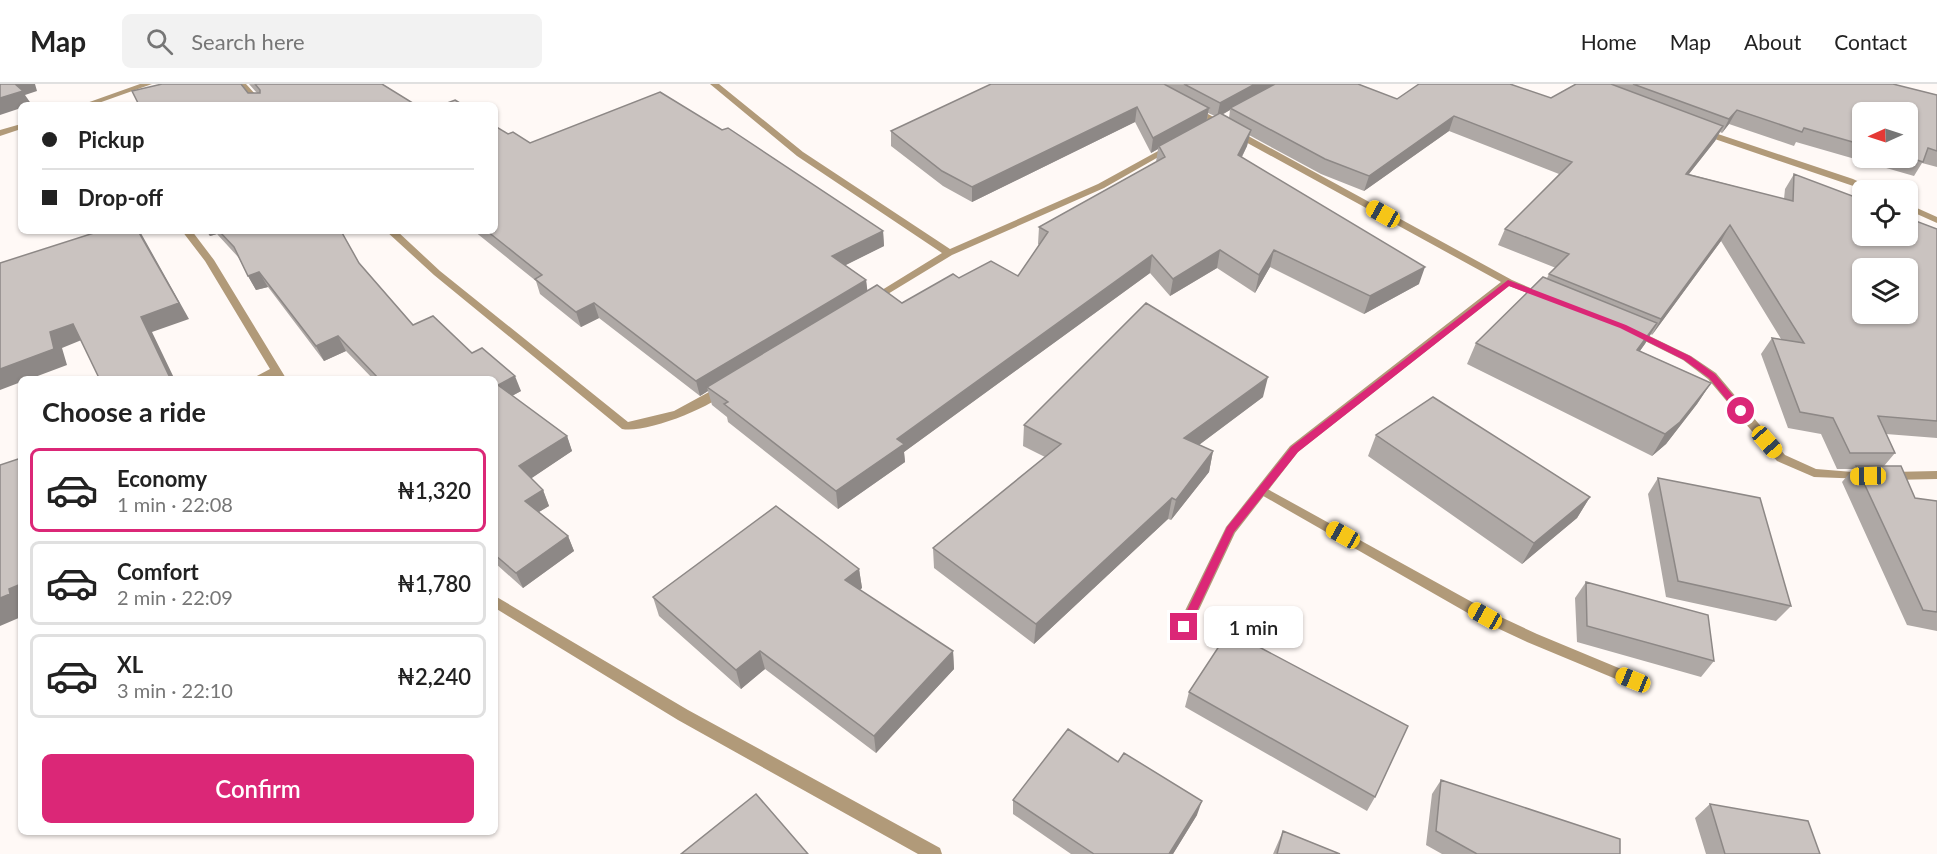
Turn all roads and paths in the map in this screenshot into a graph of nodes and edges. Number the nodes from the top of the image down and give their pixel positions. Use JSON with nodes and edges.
{"nodes":[{"id":1,"x":148,"y":84,"type":"edge"},
{"id":2,"x":243,"y":84,"type":"edge"},
{"id":3,"x":714,"y":84,"type":"edge"},
{"id":4,"x":94,"y":102,"type":"edge"},
{"id":5,"x":258,"y":102,"type":"edge"},
{"id":6,"x":1186,"y":106,"type":"edge"},
{"id":7,"x":1227,"y":117,"type":"edge"},
{"id":8,"x":1216,"y":122,"type":"junction"},
{"id":9,"x":18,"y":127,"type":"edge"},
{"id":10,"x":1206,"y":128,"type":"edge"},
{"id":11,"x":1696,"y":129,"type":"edge"},
{"id":12,"x":0,"y":133,"type":"edge"},
{"id":13,"x":1185,"y":140,"type":"edge"},
{"id":14,"x":1852,"y":182,"type":"edge"},
{"id":15,"x":1918,"y":211,"type":"edge"},
{"id":16,"x":1937,"y":220,"type":"edge"},
{"id":17,"x":189,"y":234,"type":"edge"},
{"id":18,"x":394,"y":234,"type":"edge"},
{"id":19,"x":949,"y":254,"type":"junction"},
{"id":20,"x":1508,"y":282,"type":"junction"},
{"id":21,"x":1550,"y":298,"type":"edge"},
{"id":22,"x":859,"y":308,"type":"edge"},
{"id":23,"x":1623,"y":327,"type":"edge"},
{"id":24,"x":279,"y":375,"type":"edge"},
{"id":25,"x":730,"y":386,"type":"edge"},
{"id":26,"x":1937,"y":475,"type":"edge"},
{"id":27,"x":1262,"y":489,"type":"junction"},
{"id":28,"x":498,"y":603,"type":"edge"},
{"id":29,"x":1184,"y":627,"type":"dead end"},
{"id":30,"x":1633,"y":680,"type":"dead end"},
{"id":31,"x":934,"y":854,"type":"edge"}],
"edges":[{"from":1,"to":4,"type":"street"},
{"from":2,"to":5,"type":"street"},
{"from":3,"to":19,"type":"street"},
{"from":6,"to":8,"type":"street"},
{"from":7,"to":8,"type":"street"},
{"from":8,"to":10,"type":"street"},
{"from":8,"to":20,"type":"street"},
{"from":9,"to":12,"type":"street"},
{"from":11,"to":14,"type":"street"},
{"from":13,"to":19,"type":"street"},
{"from":15,"to":16,"type":"street"},
{"from":17,"to":24,"type":"street"},
{"from":18,"to":25,"type":"street"},
{"from":19,"to":22,"type":"street"},
{"from":20,"to":21,"type":"street"},
{"from":20,"to":27,"type":"street"},
{"from":23,"to":26,"type":"street"},
{"from":27,"to":29,"type":"street"},
{"from":27,"to":30,"type":"street"},
{"from":28,"to":31,"type":"street"}]}
